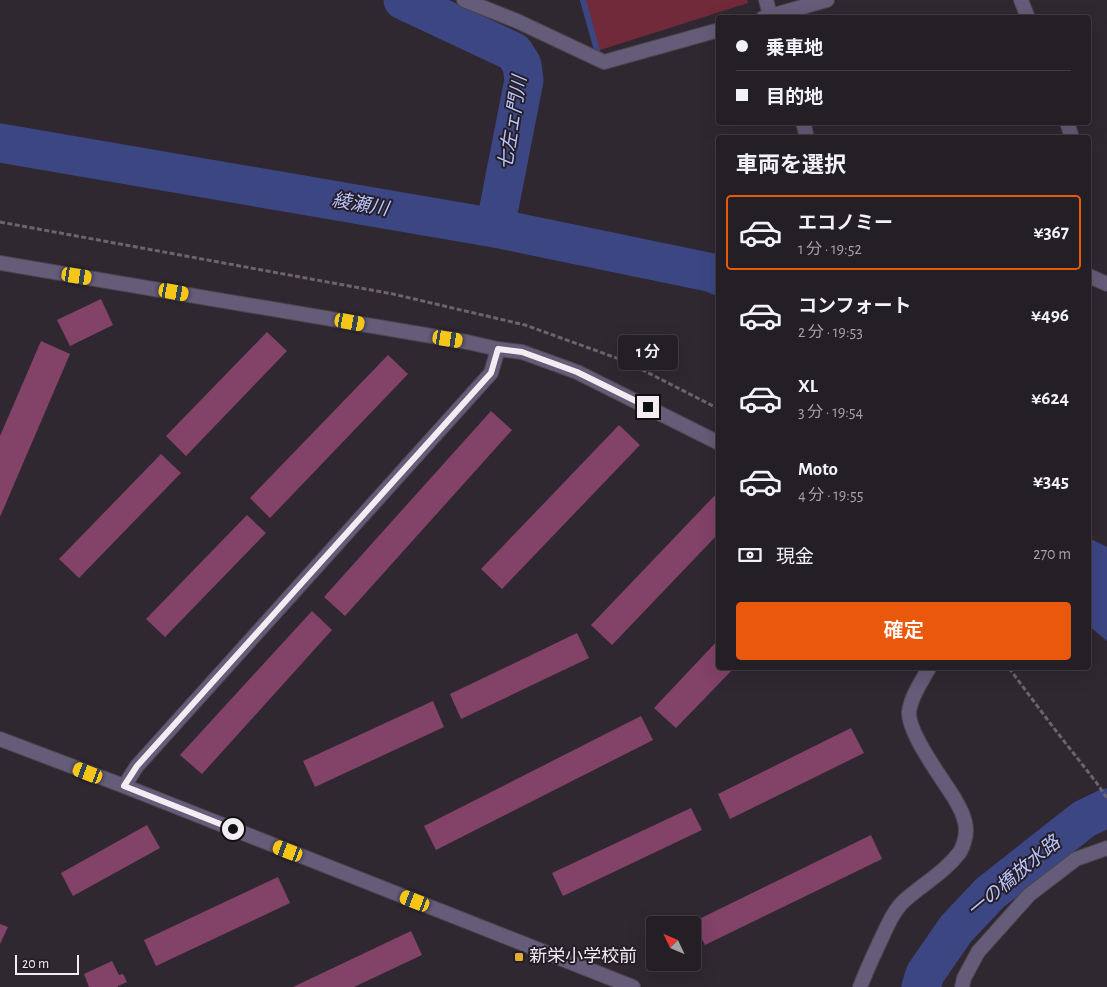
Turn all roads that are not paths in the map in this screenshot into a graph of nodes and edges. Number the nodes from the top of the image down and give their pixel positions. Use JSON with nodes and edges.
{"nodes":[{"id":1,"x":464,"y":0,"type":"edge"},
{"id":2,"x":766,"y":0,"type":"edge"},
{"id":3,"x":827,"y":0,"type":"edge"},
{"id":4,"x":1021,"y":0,"type":"edge"},
{"id":5,"x":768,"y":15,"type":"edge"},
{"id":6,"x":775,"y":15,"type":"edge"},
{"id":7,"x":1027,"y":15,"type":"edge"},
{"id":8,"x":716,"y":31,"type":"edge"},
{"id":9,"x":0,"y":263,"type":"edge"},
{"id":10,"x":1091,"y":277,"type":"edge"},
{"id":11,"x":1107,"y":284,"type":"edge"},
{"id":12,"x":498,"y":349,"type":"junction"},
{"id":13,"x":716,"y":442,"type":"edge"},
{"id":14,"x":928,"y":670,"type":"edge"},
{"id":15,"x":0,"y":739,"type":"edge"},
{"id":16,"x":124,"y":786,"type":"junction"},
{"id":17,"x":1107,"y":848,"type":"edge"},
{"id":18,"x":633,"y":987,"type":"edge"},
{"id":19,"x":860,"y":987,"type":"edge"},
{"id":20,"x":962,"y":987,"type":"edge"}],
"edges":[{"from":1,"to":8,"type":"street"},
{"from":2,"to":5,"type":"street"},
{"from":3,"to":6,"type":"street"},
{"from":4,"to":7,"type":"street"},
{"from":9,"to":12,"type":"street"},
{"from":10,"to":11,"type":"street"},
{"from":12,"to":13,"type":"street"},
{"from":12,"to":16,"type":"street"},
{"from":14,"to":19,"type":"street"},
{"from":15,"to":16,"type":"street"},
{"from":16,"to":18,"type":"street"},
{"from":17,"to":20,"type":"street"}]}
